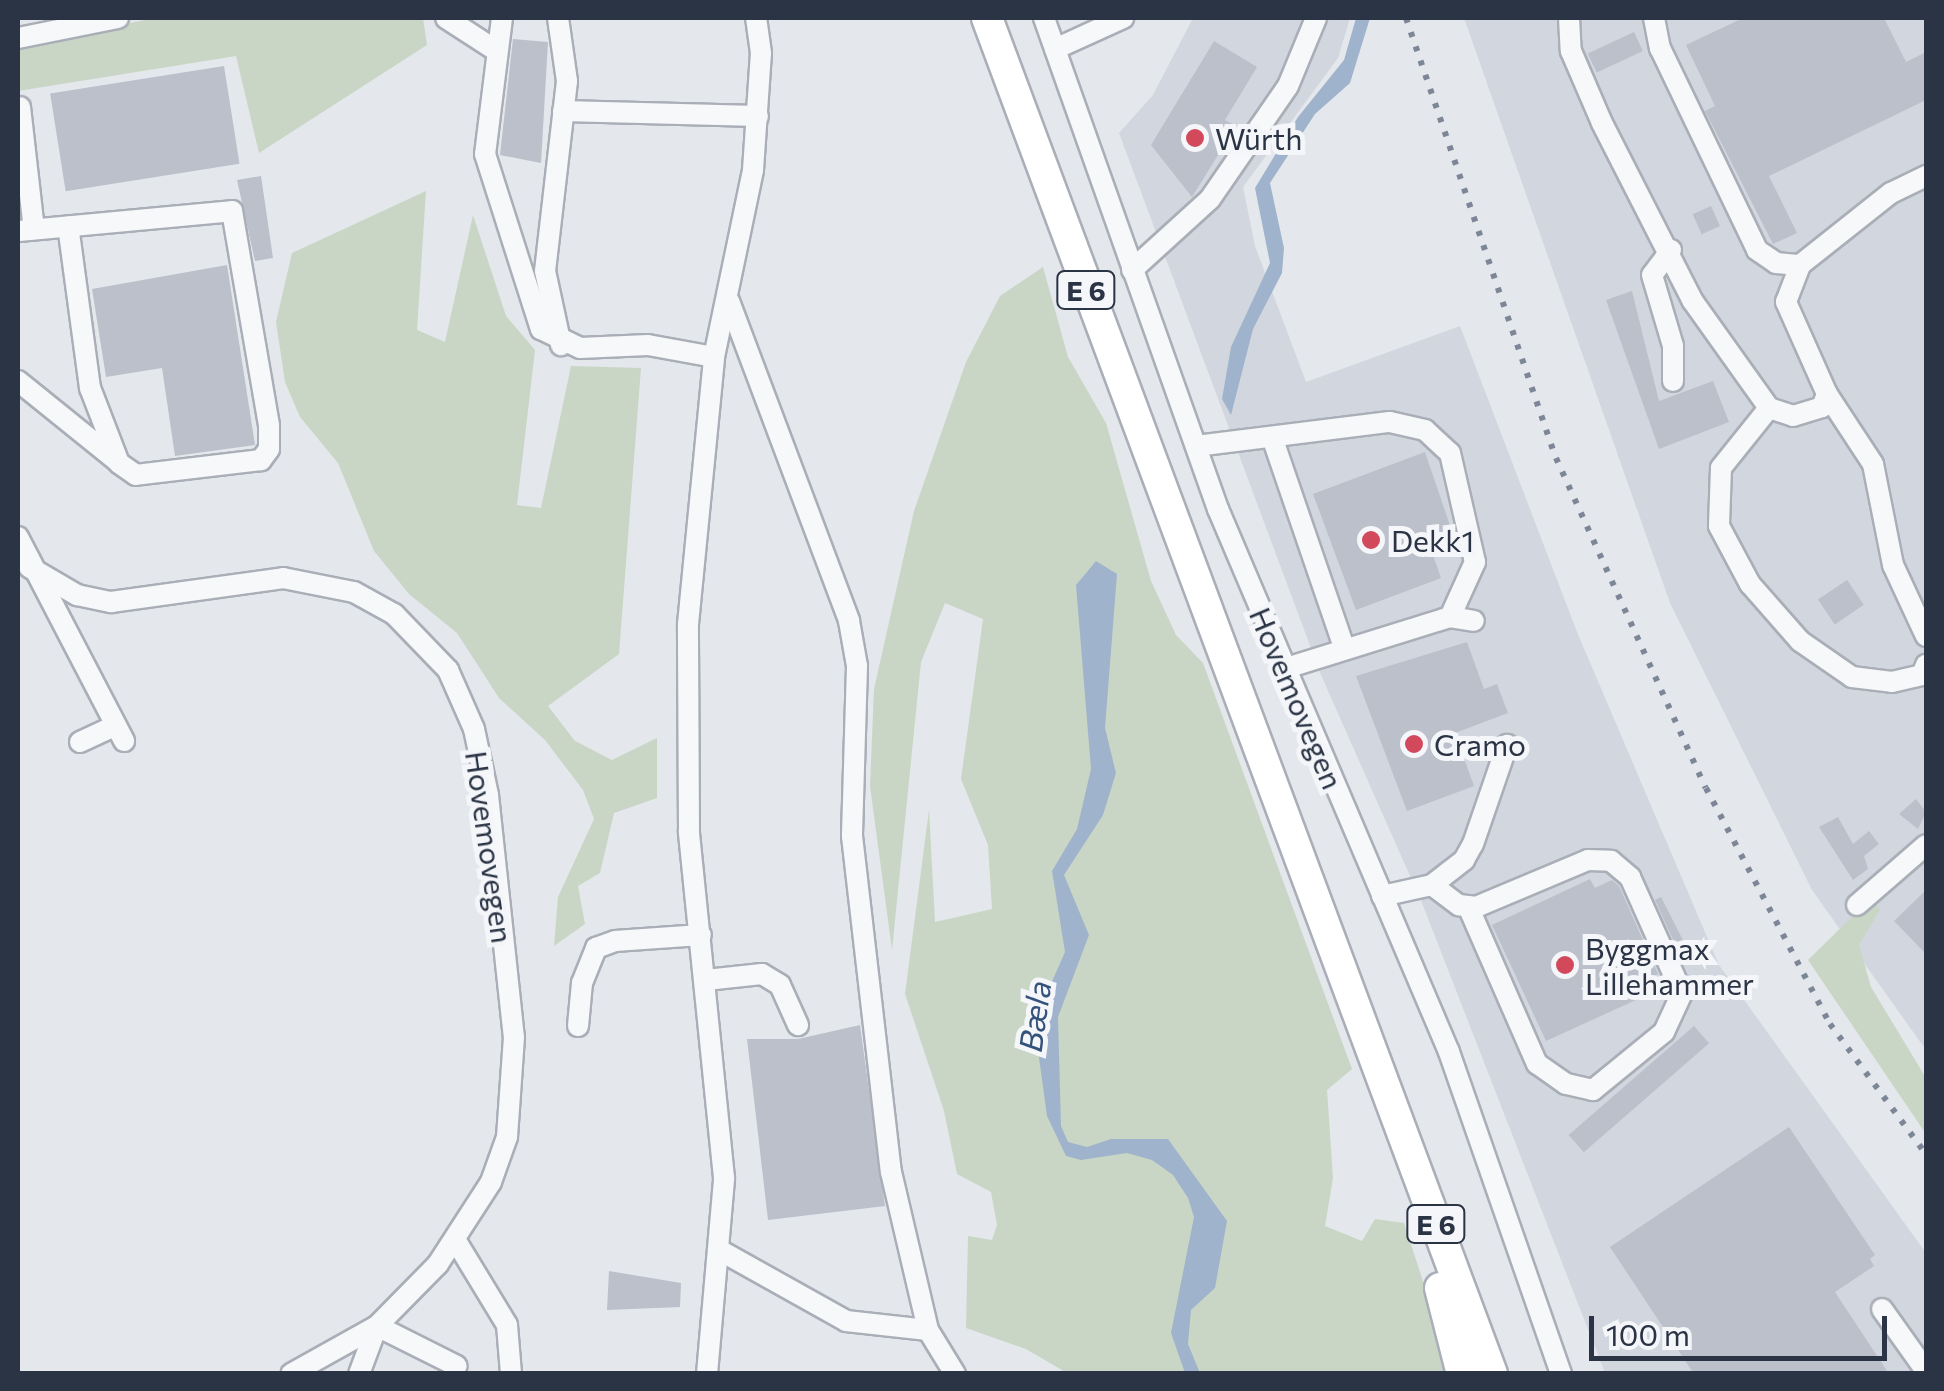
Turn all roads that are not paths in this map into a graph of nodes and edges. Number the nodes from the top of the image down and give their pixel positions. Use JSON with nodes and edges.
{"nodes":[{"id":1,"x":118,"y":18,"type":"edge"},
{"id":2,"x":446,"y":18,"type":"edge"},
{"id":3,"x":502,"y":18,"type":"edge"},
{"id":4,"x":558,"y":18,"type":"edge"},
{"id":5,"x":756,"y":18,"type":"edge"},
{"id":6,"x":987,"y":18,"type":"edge"},
{"id":7,"x":1044,"y":18,"type":"edge"},
{"id":8,"x":1123,"y":18,"type":"edge"},
{"id":9,"x":1316,"y":18,"type":"edge"},
{"id":10,"x":1568,"y":18,"type":"edge"},
{"id":11,"x":1654,"y":18,"type":"edge"},
{"id":12,"x":18,"y":38,"type":"edge"},
{"id":13,"x":1055,"y":49,"type":"junction"},
{"id":14,"x":495,"y":50,"type":"junction"},
{"id":15,"x":20,"y":106,"type":"edge"},
{"id":16,"x":563,"y":111,"type":"junction"},
{"id":17,"x":758,"y":116,"type":"junction"},
{"id":18,"x":1926,"y":176,"type":"edge"},
{"id":19,"x":68,"y":226,"type":"junction"},
{"id":20,"x":26,"y":230,"type":"edge"},
{"id":21,"x":1671,"y":250,"type":"junction"},
{"id":22,"x":1800,"y":265,"type":"junction"},
{"id":23,"x":1132,"y":270,"type":"junction"},
{"id":24,"x":729,"y":299,"type":"junction"},
{"id":25,"x":561,"y":344,"type":"junction"},
{"id":26,"x":714,"y":357,"type":"junction"},
{"id":27,"x":18,"y":381,"type":"edge"},
{"id":28,"x":1673,"y":382,"type":"dead end"},
{"id":29,"x":1828,"y":394,"type":"junction"},
{"id":30,"x":1769,"y":408,"type":"junction"},
{"id":31,"x":1272,"y":437,"type":"junction"},
{"id":32,"x":1196,"y":446,"type":"junction"},
{"id":33,"x":119,"y":463,"type":"junction"},
{"id":34,"x":18,"y":538,"type":"edge"},
{"id":35,"x":30,"y":567,"type":"junction"},
{"id":36,"x":1450,"y":617,"type":"junction"},
{"id":37,"x":1474,"y":621,"type":"dead end"},
{"id":38,"x":1926,"y":636,"type":"edge"},
{"id":39,"x":1344,"y":647,"type":"junction"},
{"id":40,"x":1926,"y":665,"type":"edge"},
{"id":41,"x":1283,"y":669,"type":"junction"},
{"id":42,"x":80,"y":742,"type":"dead end"},
{"id":43,"x":1507,"y":745,"type":"dead end"},
{"id":44,"x":1288,"y":830,"type":"junction"},
{"id":45,"x":1926,"y":844,"type":"edge"},
{"id":46,"x":1432,"y":885,"type":"junction"},
{"id":47,"x":1382,"y":896,"type":"junction"},
{"id":48,"x":1857,"y":905,"type":"dead end"},
{"id":49,"x":1468,"y":906,"type":"junction"},
{"id":50,"x":701,"y":936,"type":"junction"},
{"id":51,"x":706,"y":980,"type":"junction"},
{"id":52,"x":798,"y":1025,"type":"dead end"},
{"id":53,"x":578,"y":1026,"type":"dead end"},
{"id":54,"x":1379,"y":1074,"type":"junction"},
{"id":55,"x":456,"y":1240,"type":"junction"},
{"id":56,"x":721,"y":1251,"type":"junction"},
{"id":57,"x":1882,"y":1309,"type":"dead end"},
{"id":58,"x":377,"y":1326,"type":"junction"},
{"id":59,"x":928,"y":1330,"type":"junction"},
{"id":60,"x":457,"y":1366,"type":"dead end"},
{"id":61,"x":1926,"y":1371,"type":"edge"},
{"id":62,"x":291,"y":1374,"type":"edge"},
{"id":63,"x":359,"y":1374,"type":"edge"},
{"id":64,"x":512,"y":1374,"type":"edge"},
{"id":65,"x":707,"y":1374,"type":"edge"},
{"id":66,"x":955,"y":1374,"type":"edge"},
{"id":67,"x":1462,"y":1374,"type":"edge"},
{"id":68,"x":1492,"y":1374,"type":"edge"},
{"id":69,"x":1507,"y":1374,"type":"edge"},
{"id":70,"x":1562,"y":1374,"type":"edge"}],
"edges":[{"from":1,"to":12,"type":"street"},
{"from":2,"to":14,"type":"street"},
{"from":3,"to":14,"type":"street"},
{"from":4,"to":16,"type":"street"},
{"from":5,"to":17,"type":"street"},
{"from":6,"to":44,"type":"highway","number":"E 6"},
{"from":7,"to":13,"type":"street","name":"Hovemovegen"},
{"from":8,"to":13,"type":"street"},
{"from":9,"to":23,"type":"street"},
{"from":10,"to":21,"type":"street"},
{"from":11,"to":22,"type":"street"},
{"from":13,"to":23,"type":"street","name":"Hovemovegen"},
{"from":14,"to":25,"type":"street"},
{"from":15,"to":20,"type":"street"},
{"from":16,"to":17,"type":"street"},
{"from":16,"to":25,"type":"street"},
{"from":17,"to":24,"type":"street"},
{"from":18,"to":22,"type":"street"},
{"from":19,"to":20,"type":"street"},
{"from":19,"to":33,"type":"street"},
{"from":19,"to":33,"type":"street"},
{"from":21,"to":28,"type":"street"},
{"from":21,"to":30,"type":"street"},
{"from":22,"to":29,"type":"street"},
{"from":23,"to":32,"type":"street","name":"Hovemovegen"},
{"from":24,"to":26,"type":"street"},
{"from":24,"to":59,"type":"street"},
{"from":25,"to":26,"type":"street"},
{"from":26,"to":50,"type":"street"},
{"from":27,"to":33,"type":"street"},
{"from":29,"to":30,"type":"street"},
{"from":29,"to":38,"type":"street"},
{"from":30,"to":40,"type":"street"},
{"from":31,"to":32,"type":"street"},
{"from":31,"to":36,"type":"street"},
{"from":31,"to":39,"type":"street"},
{"from":32,"to":41,"type":"street","name":"Hovemovegen"},
{"from":34,"to":35,"type":"street"},
{"from":35,"to":42,"type":"street"},
{"from":35,"to":55,"type":"street","name":"Hovemovegen"},
{"from":36,"to":37,"type":"street"},
{"from":36,"to":39,"type":"street"},
{"from":39,"to":41,"type":"street"},
{"from":41,"to":47,"type":"street","name":"Hovemovegen"},
{"from":43,"to":46,"type":"street"},
{"from":44,"to":54,"type":"highway","number":"E 6"},
{"from":44,"to":69,"type":"highway"},
{"from":45,"to":48,"type":"street"},
{"from":46,"to":47,"type":"street"},
{"from":46,"to":49,"type":"street"},
{"from":47,"to":70,"type":"street","name":"Hovemovegen"},
{"from":49,"to":49,"type":"street"},
{"from":50,"to":51,"type":"street"},
{"from":50,"to":53,"type":"street"},
{"from":51,"to":52,"type":"street"},
{"from":51,"to":56,"type":"street"},
{"from":54,"to":67,"type":"highway"},
{"from":54,"to":68,"type":"highway","number":"E 6"},
{"from":55,"to":58,"type":"street","name":"Hovemovegen"},
{"from":55,"to":64,"type":"street"},
{"from":56,"to":59,"type":"street"},
{"from":56,"to":65,"type":"street"},
{"from":57,"to":61,"type":"street"},
{"from":58,"to":60,"type":"street"},
{"from":58,"to":62,"type":"street","name":"Hovemovegen"},
{"from":58,"to":63,"type":"street","name":"Hovemovegen"},
{"from":59,"to":66,"type":"street"}]}
